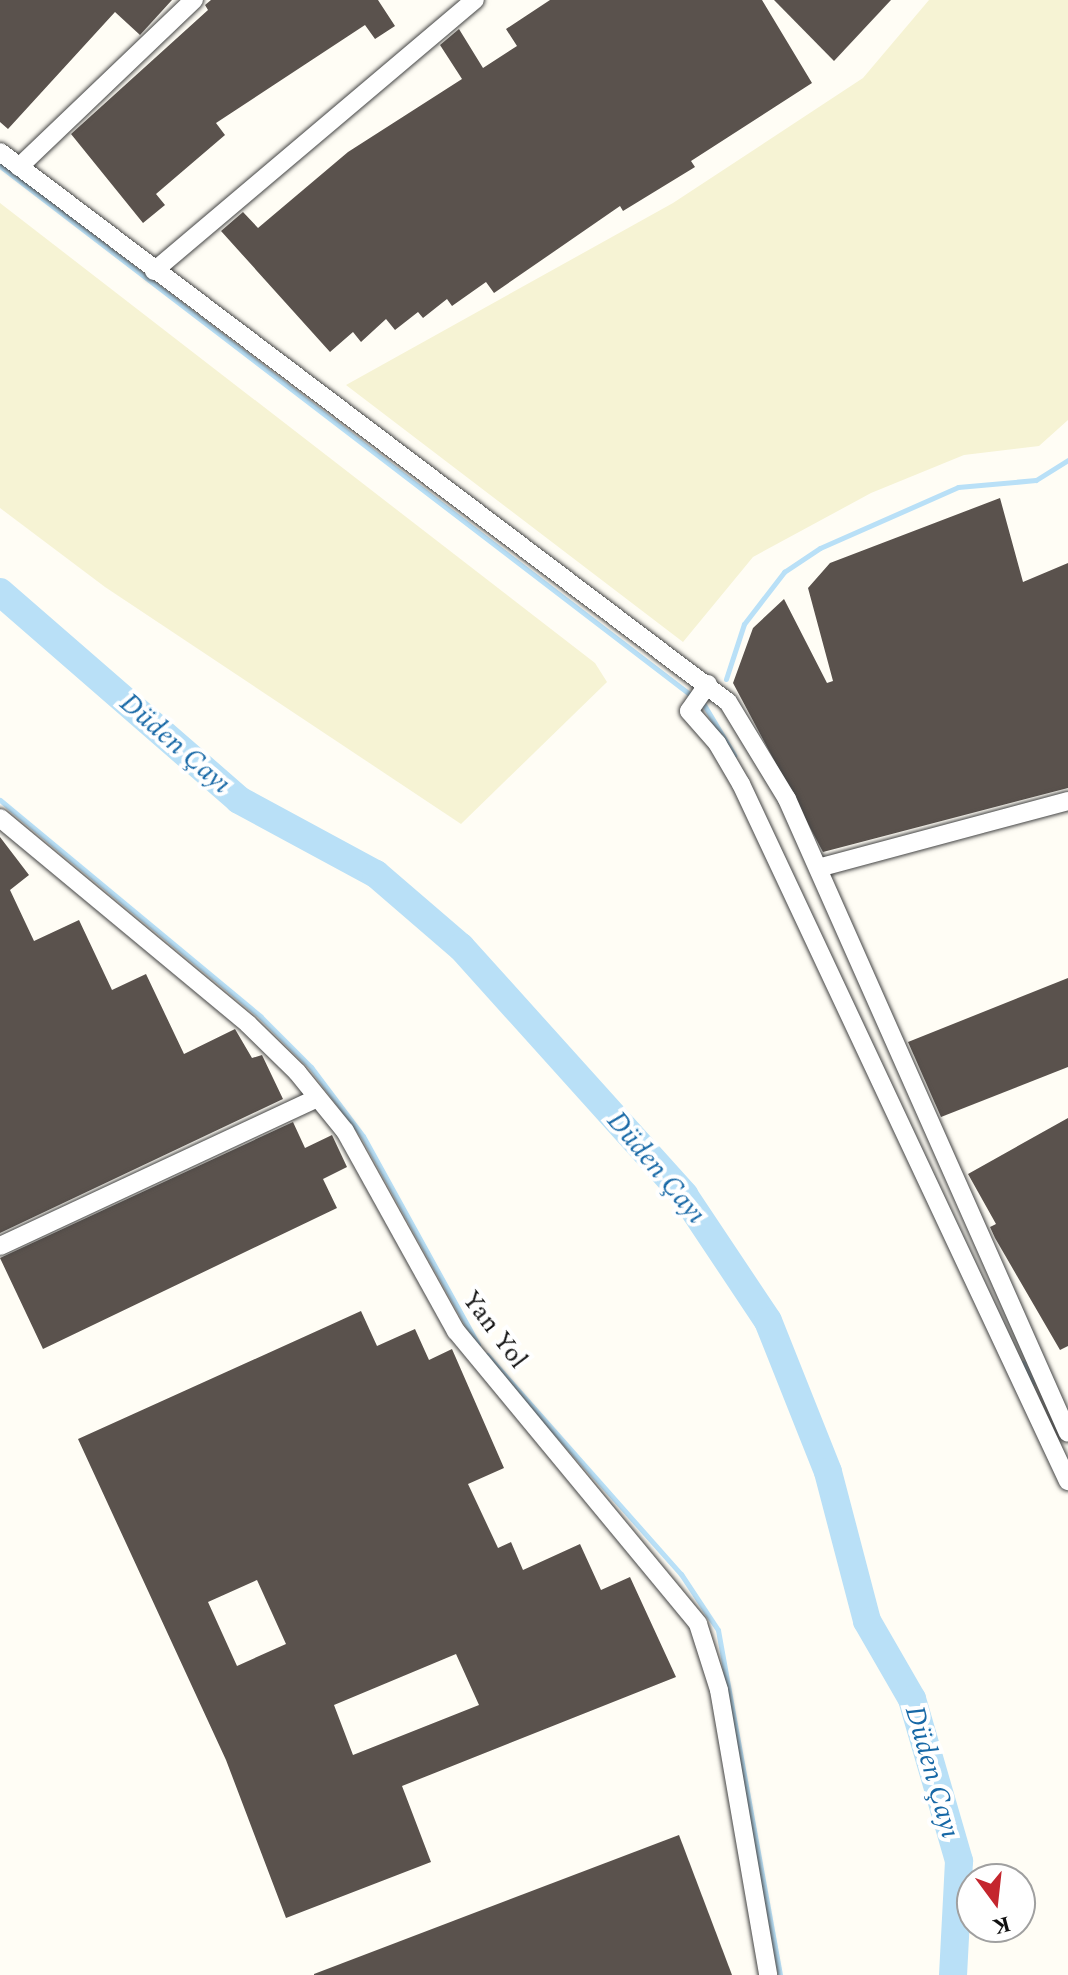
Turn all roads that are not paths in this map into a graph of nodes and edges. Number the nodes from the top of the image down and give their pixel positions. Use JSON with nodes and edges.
{"nodes":[{"id":1,"x":194,"y":0,"type":"edge"},
{"id":2,"x":475,"y":0,"type":"edge"},
{"id":3,"x":0,"y":152,"type":"edge"},
{"id":4,"x":19,"y":167,"type":"junction"},
{"id":5,"x":154,"y":271,"type":"junction"},
{"id":6,"x":708,"y":684,"type":"junction"},
{"id":7,"x":1068,"y":801,"type":"edge"},
{"id":8,"x":0,"y":818,"type":"edge"},
{"id":9,"x":818,"y":868,"type":"junction"},
{"id":10,"x":317,"y":1098,"type":"junction"},
{"id":11,"x":0,"y":1246,"type":"edge"},
{"id":12,"x":1042,"y":1400,"type":"junction"},
{"id":13,"x":1068,"y":1433,"type":"edge"},
{"id":14,"x":1068,"y":1481,"type":"edge"},
{"id":15,"x":768,"y":1975,"type":"edge"}],
"edges":[{"from":1,"to":4,"type":"street"},
{"from":2,"to":5,"type":"street"},
{"from":3,"to":4,"type":"street"},
{"from":4,"to":5,"type":"street"},
{"from":5,"to":6,"type":"street"},
{"from":6,"to":9,"type":"street"},
{"from":6,"to":12,"type":"street"},
{"from":7,"to":9,"type":"street"},
{"from":8,"to":10,"type":"street","name":"Yan Yol"},
{"from":9,"to":12,"type":"street"},
{"from":10,"to":11,"type":"street"},
{"from":10,"to":15,"type":"street","name":"Yan Yol"},
{"from":12,"to":13,"type":"street"},
{"from":12,"to":14,"type":"street"}]}
